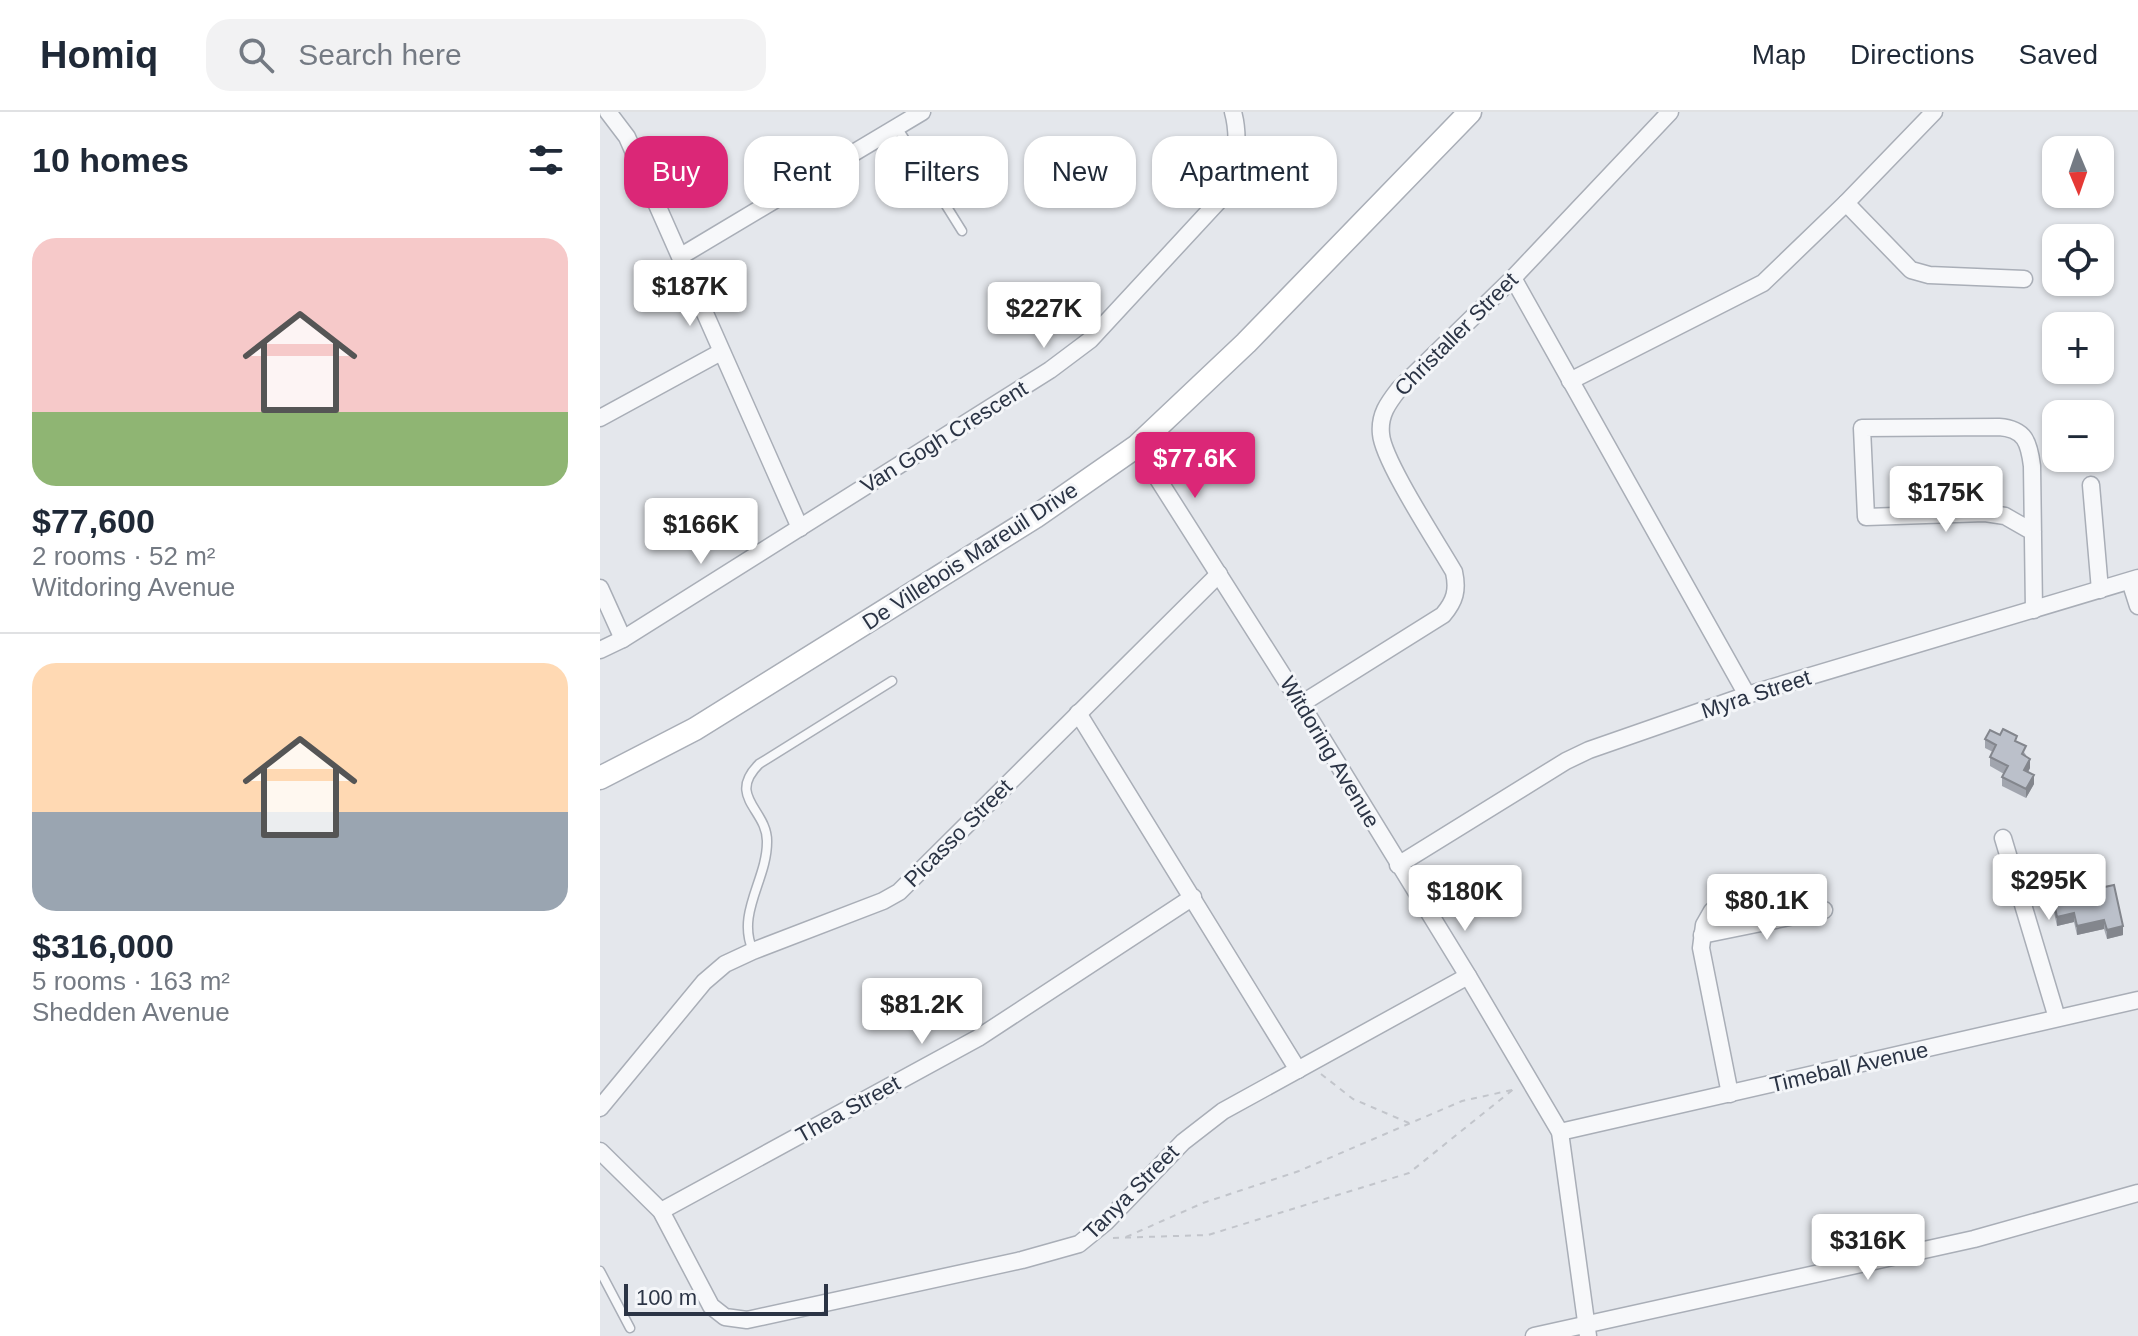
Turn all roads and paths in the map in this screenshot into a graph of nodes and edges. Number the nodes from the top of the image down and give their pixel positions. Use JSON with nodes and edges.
{"nodes":[{"id":1,"x":922,"y":112,"type":"edge"},
{"id":2,"x":1233,"y":112,"type":"edge"},
{"id":3,"x":1470,"y":112,"type":"edge"},
{"id":4,"x":1670,"y":112,"type":"edge"},
{"id":5,"x":1934,"y":112,"type":"edge"},
{"id":6,"x":613,"y":114,"type":"edge"},
{"id":7,"x":897,"y":127,"type":"junction"},
{"id":8,"x":1846,"y":203,"type":"junction"},
{"id":9,"x":962,"y":231,"type":"dead end"},
{"id":10,"x":681,"y":256,"type":"junction"},
{"id":11,"x":1513,"y":278,"type":"junction"},
{"id":12,"x":2024,"y":279,"type":"dead end"},
{"id":13,"x":721,"y":352,"type":"junction"},
{"id":14,"x":1570,"y":381,"type":"junction"},
{"id":15,"x":600,"y":418,"type":"edge"},
{"id":16,"x":1137,"y":446,"type":"junction"},
{"id":17,"x":2091,"y":485,"type":"dead end"},
{"id":18,"x":800,"y":528,"type":"junction"},
{"id":19,"x":2033,"y":532,"type":"junction"},
{"id":20,"x":1219,"y":574,"type":"junction"},
{"id":21,"x":2134,"y":580,"type":"edge"},
{"id":22,"x":600,"y":588,"type":"edge"},
{"id":23,"x":2100,"y":590,"type":"junction"},
{"id":24,"x":2033,"y":604,"type":"junction"},
{"id":25,"x":2138,"y":606,"type":"edge"},
{"id":26,"x":623,"y":639,"type":"junction"},
{"id":27,"x":600,"y":650,"type":"edge"},
{"id":28,"x":892,"y":681,"type":"dead end"},
{"id":29,"x":1747,"y":695,"type":"junction"},
{"id":30,"x":1301,"y":704,"type":"junction"},
{"id":31,"x":1078,"y":713,"type":"junction"},
{"id":32,"x":600,"y":778,"type":"edge"},
{"id":33,"x":2003,"y":838,"type":"dead end"},
{"id":34,"x":1398,"y":865,"type":"junction"},
{"id":35,"x":1193,"y":897,"type":"junction"},
{"id":36,"x":1824,"y":910,"type":"dead end"},
{"id":37,"x":1712,"y":911,"type":"dead end"},
{"id":38,"x":1702,"y":935,"type":"junction"},
{"id":39,"x":753,"y":951,"type":"junction"},
{"id":40,"x":1468,"y":976,"type":"junction"},
{"id":41,"x":2138,"y":1000,"type":"edge"},
{"id":42,"x":2057,"y":1018,"type":"junction"},
{"id":43,"x":1314,"y":1062,"type":"junction"},
{"id":44,"x":1298,"y":1070,"type":"junction"},
{"id":45,"x":1527,"y":1075,"type":"junction"},
{"id":46,"x":1513,"y":1089,"type":"junction"},
{"id":47,"x":1730,"y":1094,"type":"junction"},
{"id":48,"x":600,"y":1108,"type":"edge"},
{"id":49,"x":1410,"y":1124,"type":"junction"},
{"id":50,"x":1560,"y":1132,"type":"junction"},
{"id":51,"x":600,"y":1151,"type":"edge"},
{"id":52,"x":2138,"y":1193,"type":"edge"},
{"id":53,"x":661,"y":1211,"type":"junction"},
{"id":54,"x":1089,"y":1238,"type":"junction"},
{"id":55,"x":1123,"y":1238,"type":"junction"},
{"id":56,"x":600,"y":1271,"type":"edge"},
{"id":57,"x":630,"y":1328,"type":"dead end"},
{"id":58,"x":1587,"y":1330,"type":"edge"},
{"id":59,"x":1534,"y":1336,"type":"edge"}],
"edges":[{"from":1,"to":7,"type":"street"},
{"from":2,"to":18,"type":"street","name":"Van Gogh Crescent"},
{"from":3,"to":16,"type":"main road","name":"De Villebois Mareuil Drive"},
{"from":4,"to":11,"type":"street","name":"Christaller Street"},
{"from":5,"to":8,"type":"street"},
{"from":6,"to":10,"type":"street"},
{"from":7,"to":9,"type":"lane"},
{"from":7,"to":10,"type":"street"},
{"from":8,"to":12,"type":"street"},
{"from":8,"to":14,"type":"street"},
{"from":10,"to":13,"type":"street"},
{"from":11,"to":14,"type":"street"},
{"from":11,"to":30,"type":"street","name":"Christaller Street"},
{"from":13,"to":15,"type":"street"},
{"from":13,"to":18,"type":"street"},
{"from":14,"to":29,"type":"street"},
{"from":16,"to":20,"type":"street","name":"Witdoring Avenue"},
{"from":16,"to":32,"type":"main road","name":"De Villebois Mareuil Drive"},
{"from":17,"to":23,"type":"street"},
{"from":18,"to":26,"type":"street","name":"Van Gogh Crescent"},
{"from":19,"to":19,"type":"street"},
{"from":19,"to":24,"type":"street"},
{"from":20,"to":30,"type":"street","name":"Witdoring Avenue"},
{"from":20,"to":31,"type":"street","name":"Picasso Street"},
{"from":21,"to":23,"type":"street","name":"Myra Street"},
{"from":21,"to":25,"type":"street"},
{"from":22,"to":26,"type":"street"},
{"from":23,"to":24,"type":"street","name":"Myra Street"},
{"from":24,"to":29,"type":"street","name":"Myra Street"},
{"from":26,"to":27,"type":"street","name":"Van Gogh Crescent"},
{"from":28,"to":39,"type":"lane"},
{"from":29,"to":34,"type":"street","name":"Myra Street"},
{"from":30,"to":34,"type":"street","name":"Witdoring Avenue"},
{"from":31,"to":35,"type":"street"},
{"from":31,"to":39,"type":"street","name":"Picasso Street"},
{"from":33,"to":42,"type":"street"},
{"from":34,"to":40,"type":"street","name":"Witdoring Avenue"},
{"from":35,"to":44,"type":"street"},
{"from":35,"to":53,"type":"street","name":"Thea Street"},
{"from":36,"to":38,"type":"street"},
{"from":37,"to":38,"type":"street"},
{"from":38,"to":47,"type":"street"},
{"from":39,"to":48,"type":"street","name":"Picasso Street"},
{"from":40,"to":43,"type":"street","name":"Tanya Street"},
{"from":40,"to":45,"type":"street","name":"Witdoring Avenue"},
{"from":41,"to":42,"type":"street","name":"Timeball Avenue"},
{"from":42,"to":47,"type":"street","name":"Timeball Avenue"},
{"from":43,"to":44,"type":"street","name":"Tanya Street"},
{"from":43,"to":49,"type":"path"},
{"from":44,"to":54,"type":"street","name":"Tanya Street"},
{"from":45,"to":46,"type":"path"},
{"from":45,"to":50,"type":"street","name":"Witdoring Avenue"},
{"from":46,"to":49,"type":"path"},
{"from":46,"to":55,"type":"path"},
{"from":47,"to":50,"type":"street","name":"Timeball Avenue"},
{"from":49,"to":55,"type":"path"},
{"from":50,"to":58,"type":"street","name":"Witdoring Avenue"},
{"from":51,"to":53,"type":"street"},
{"from":52,"to":58,"type":"street"},
{"from":53,"to":54,"type":"street","name":"Tanya Street"},
{"from":54,"to":55,"type":"path"},
{"from":56,"to":57,"type":"lane"},
{"from":58,"to":59,"type":"street"}]}
